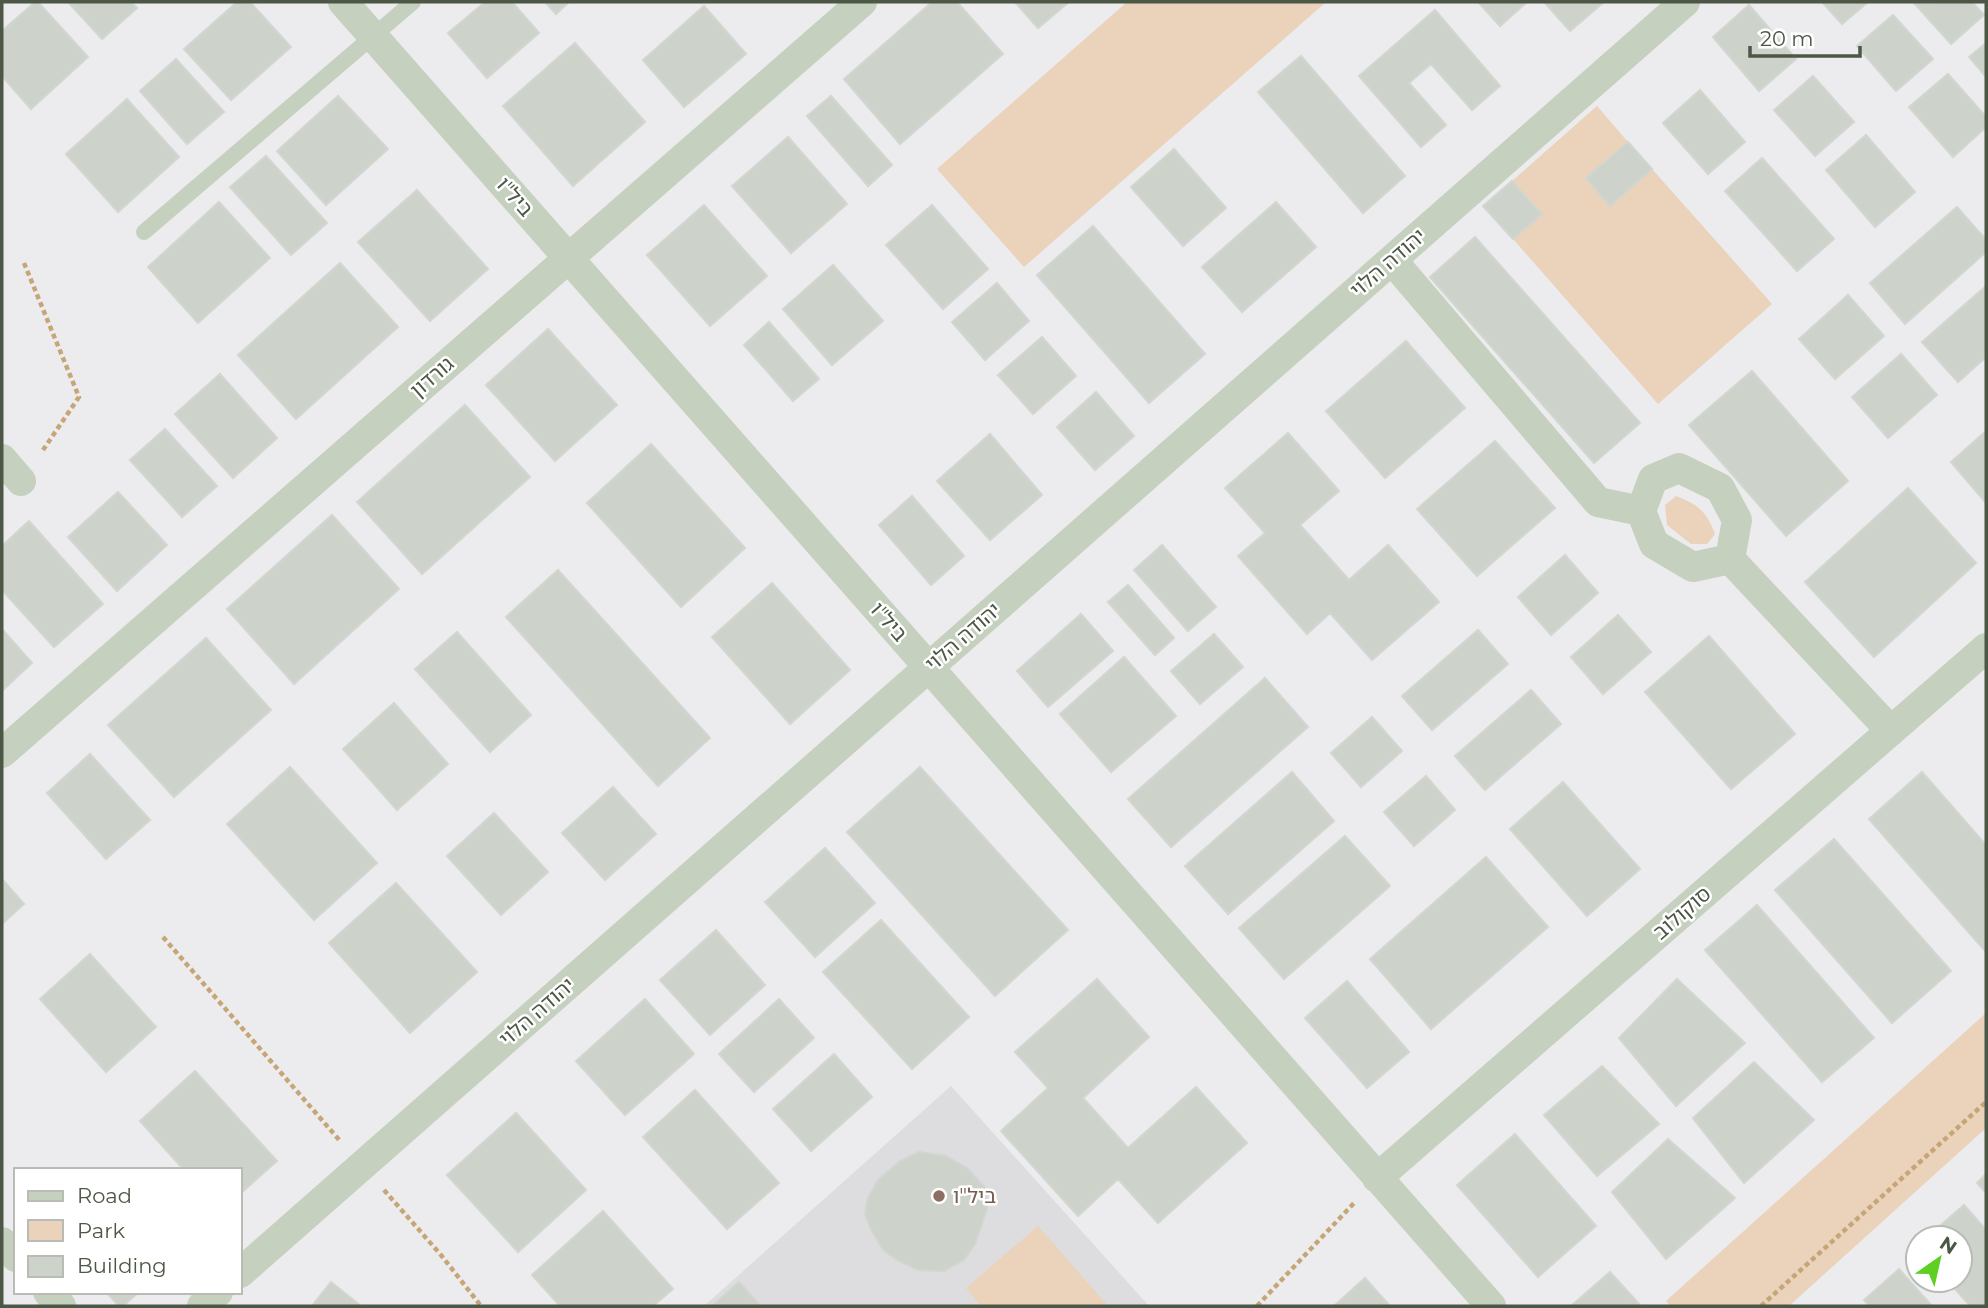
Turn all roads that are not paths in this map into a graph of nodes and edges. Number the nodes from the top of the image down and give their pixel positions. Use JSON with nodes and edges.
{"nodes":[{"id":1,"x":343,"y":2,"type":"edge"},
{"id":2,"x":413,"y":2,"type":"edge"},
{"id":3,"x":862,"y":2,"type":"edge"},
{"id":4,"x":1685,"y":2,"type":"edge"},
{"id":5,"x":373,"y":36,"type":"junction"},
{"id":6,"x":144,"y":232,"type":"dead end"},
{"id":7,"x":569,"y":258,"type":"junction"},
{"id":8,"x":1392,"y":260,"type":"junction"},
{"id":9,"x":1642,"y":511,"type":"junction"},
{"id":10,"x":1730,"y":559,"type":"junction"},
{"id":11,"x":1986,"y":648,"type":"edge"},
{"id":12,"x":929,"y":667,"type":"junction"},
{"id":13,"x":1891,"y":731,"type":"junction"},
{"id":14,"x":2,"y":753,"type":"edge"},
{"id":15,"x":1377,"y":1178,"type":"junction"},
{"id":16,"x":2,"y":1242,"type":"edge"},
{"id":17,"x":14,"y":1255,"type":"edge"},
{"id":18,"x":242,"y":1271,"type":"edge"},
{"id":19,"x":216,"y":1294,"type":"edge"},
{"id":20,"x":202,"y":1306,"type":"edge"},
{"id":21,"x":1491,"y":1306,"type":"edge"}],
"edges":[{"from":1,"to":5,"type":"street","name":"ביל\"ו"},
{"from":2,"to":5,"type":"lane"},
{"from":3,"to":7,"type":"street","name":"גורדון"},
{"from":4,"to":8,"type":"street","name":"יהודה הלוי"},
{"from":5,"to":6,"type":"lane"},
{"from":5,"to":7,"type":"street","name":"ביל\"ו"},
{"from":7,"to":12,"type":"street","name":"ביל\"ו"},
{"from":7,"to":14,"type":"street","name":"גורדון"},
{"from":8,"to":9,"type":"street"},
{"from":8,"to":12,"type":"street","name":"יהודה הלוי"},
{"from":9,"to":10,"type":"street"},
{"from":9,"to":10,"type":"street"},
{"from":10,"to":13,"type":"street"},
{"from":11,"to":13,"type":"street","name":"סוקולוב"},
{"from":12,"to":15,"type":"street","name":"ביל\"ו"},
{"from":12,"to":18,"type":"street","name":"יהודה הלוי"},
{"from":13,"to":15,"type":"street","name":"סוקולוב"},
{"from":15,"to":21,"type":"street","name":"ביל\"ו"},
{"from":16,"to":17,"type":"street"},
{"from":19,"to":20,"type":"street"}]}
